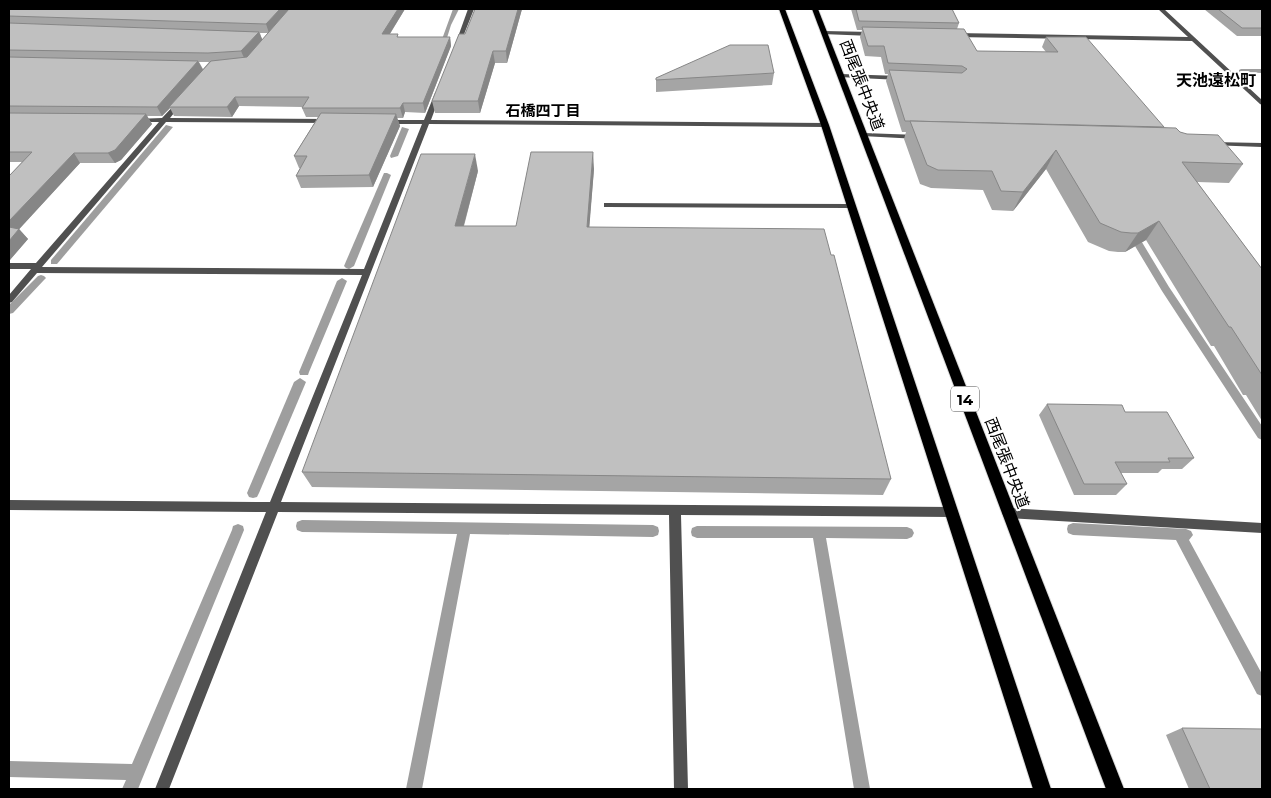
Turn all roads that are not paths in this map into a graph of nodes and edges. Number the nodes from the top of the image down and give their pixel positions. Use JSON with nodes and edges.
{"nodes":[{"id":1,"x":471,"y":9,"type":"edge"},
{"id":2,"x":782,"y":9,"type":"edge"},
{"id":3,"x":815,"y":9,"type":"edge"},
{"id":4,"x":1161,"y":9,"type":"edge"},
{"id":5,"x":824,"y":33,"type":"junction"},
{"id":6,"x":883,"y":34,"type":"edge"},
{"id":7,"x":942,"y":35,"type":"edge"},
{"id":8,"x":1079,"y":37,"type":"junction"},
{"id":9,"x":1193,"y":39,"type":"junction"},
{"id":10,"x":1088,"y":48,"type":"edge"},
{"id":11,"x":454,"y":52,"type":"edge"},
{"id":12,"x":841,"y":76,"type":"junction"},
{"id":13,"x":909,"y":78,"type":"edge"},
{"id":14,"x":440,"y":87,"type":"edge"},
{"id":15,"x":188,"y":93,"type":"edge"},
{"id":16,"x":1262,"y":102,"type":"edge"},
{"id":17,"x":126,"y":120,"type":"edge"},
{"id":18,"x":165,"y":120,"type":"junction"},
{"id":19,"x":339,"y":121,"type":"edge"},
{"id":20,"x":378,"y":122,"type":"edge"},
{"id":21,"x":426,"y":122,"type":"junction"},
{"id":22,"x":825,"y":125,"type":"junction"},
{"id":23,"x":864,"y":135,"type":"junction"},
{"id":24,"x":923,"y":137,"type":"edge"},
{"id":25,"x":1208,"y":143,"type":"edge"},
{"id":26,"x":1262,"y":145,"type":"edge"},
{"id":27,"x":607,"y":205,"type":"dead end"},
{"id":28,"x":851,"y":206,"type":"junction"},
{"id":29,"x":9,"y":266,"type":"edge"},
{"id":30,"x":38,"y":268,"type":"junction"},
{"id":31,"x":366,"y":272,"type":"junction"},
{"id":32,"x":9,"y":300,"type":"edge"},
{"id":33,"x":9,"y":505,"type":"edge"},
{"id":34,"x":274,"y":507,"type":"junction"},
{"id":35,"x":675,"y":510,"type":"junction"},
{"id":36,"x":952,"y":512,"type":"junction"},
{"id":37,"x":1008,"y":513,"type":"junction"},
{"id":38,"x":1262,"y":528,"type":"edge"},
{"id":39,"x":162,"y":789,"type":"edge"},
{"id":40,"x":681,"y":789,"type":"edge"},
{"id":41,"x":1042,"y":789,"type":"edge"},
{"id":42,"x":1115,"y":789,"type":"edge"}],
"edges":[{"from":1,"to":11,"type":"street"},
{"from":2,"to":22,"type":"main road"},
{"from":3,"to":5,"type":"main road","name":"西尾張中央道","number":"14"},
{"from":4,"to":9,"type":"street"},
{"from":5,"to":6,"type":"street"},
{"from":5,"to":12,"type":"main road","name":"西尾張中央道","number":"14"},
{"from":7,"to":8,"type":"street"},
{"from":8,"to":9,"type":"street"},
{"from":8,"to":10,"type":"street"},
{"from":9,"to":16,"type":"street"},
{"from":12,"to":13,"type":"street"},
{"from":12,"to":23,"type":"main road","name":"西尾張中央道","number":"14"},
{"from":14,"to":21,"type":"street"},
{"from":15,"to":18,"type":"street"},
{"from":17,"to":18,"type":"street"},
{"from":18,"to":19,"type":"street"},
{"from":18,"to":30,"type":"street"},
{"from":20,"to":21,"type":"street"},
{"from":21,"to":22,"type":"street"},
{"from":21,"to":31,"type":"street"},
{"from":22,"to":28,"type":"main road"},
{"from":23,"to":24,"type":"street"},
{"from":23,"to":37,"type":"main road","name":"西尾張中央道","number":"14"},
{"from":25,"to":26,"type":"street"},
{"from":27,"to":28,"type":"street"},
{"from":28,"to":36,"type":"main road"},
{"from":29,"to":30,"type":"street"},
{"from":30,"to":31,"type":"street"},
{"from":30,"to":32,"type":"street"},
{"from":31,"to":34,"type":"street"},
{"from":33,"to":34,"type":"street"},
{"from":34,"to":35,"type":"street"},
{"from":34,"to":39,"type":"street"},
{"from":35,"to":36,"type":"street"},
{"from":35,"to":40,"type":"street"},
{"from":36,"to":41,"type":"main road"},
{"from":37,"to":38,"type":"street"},
{"from":37,"to":42,"type":"main road","name":"西尾張中央道","number":"14"}]}
